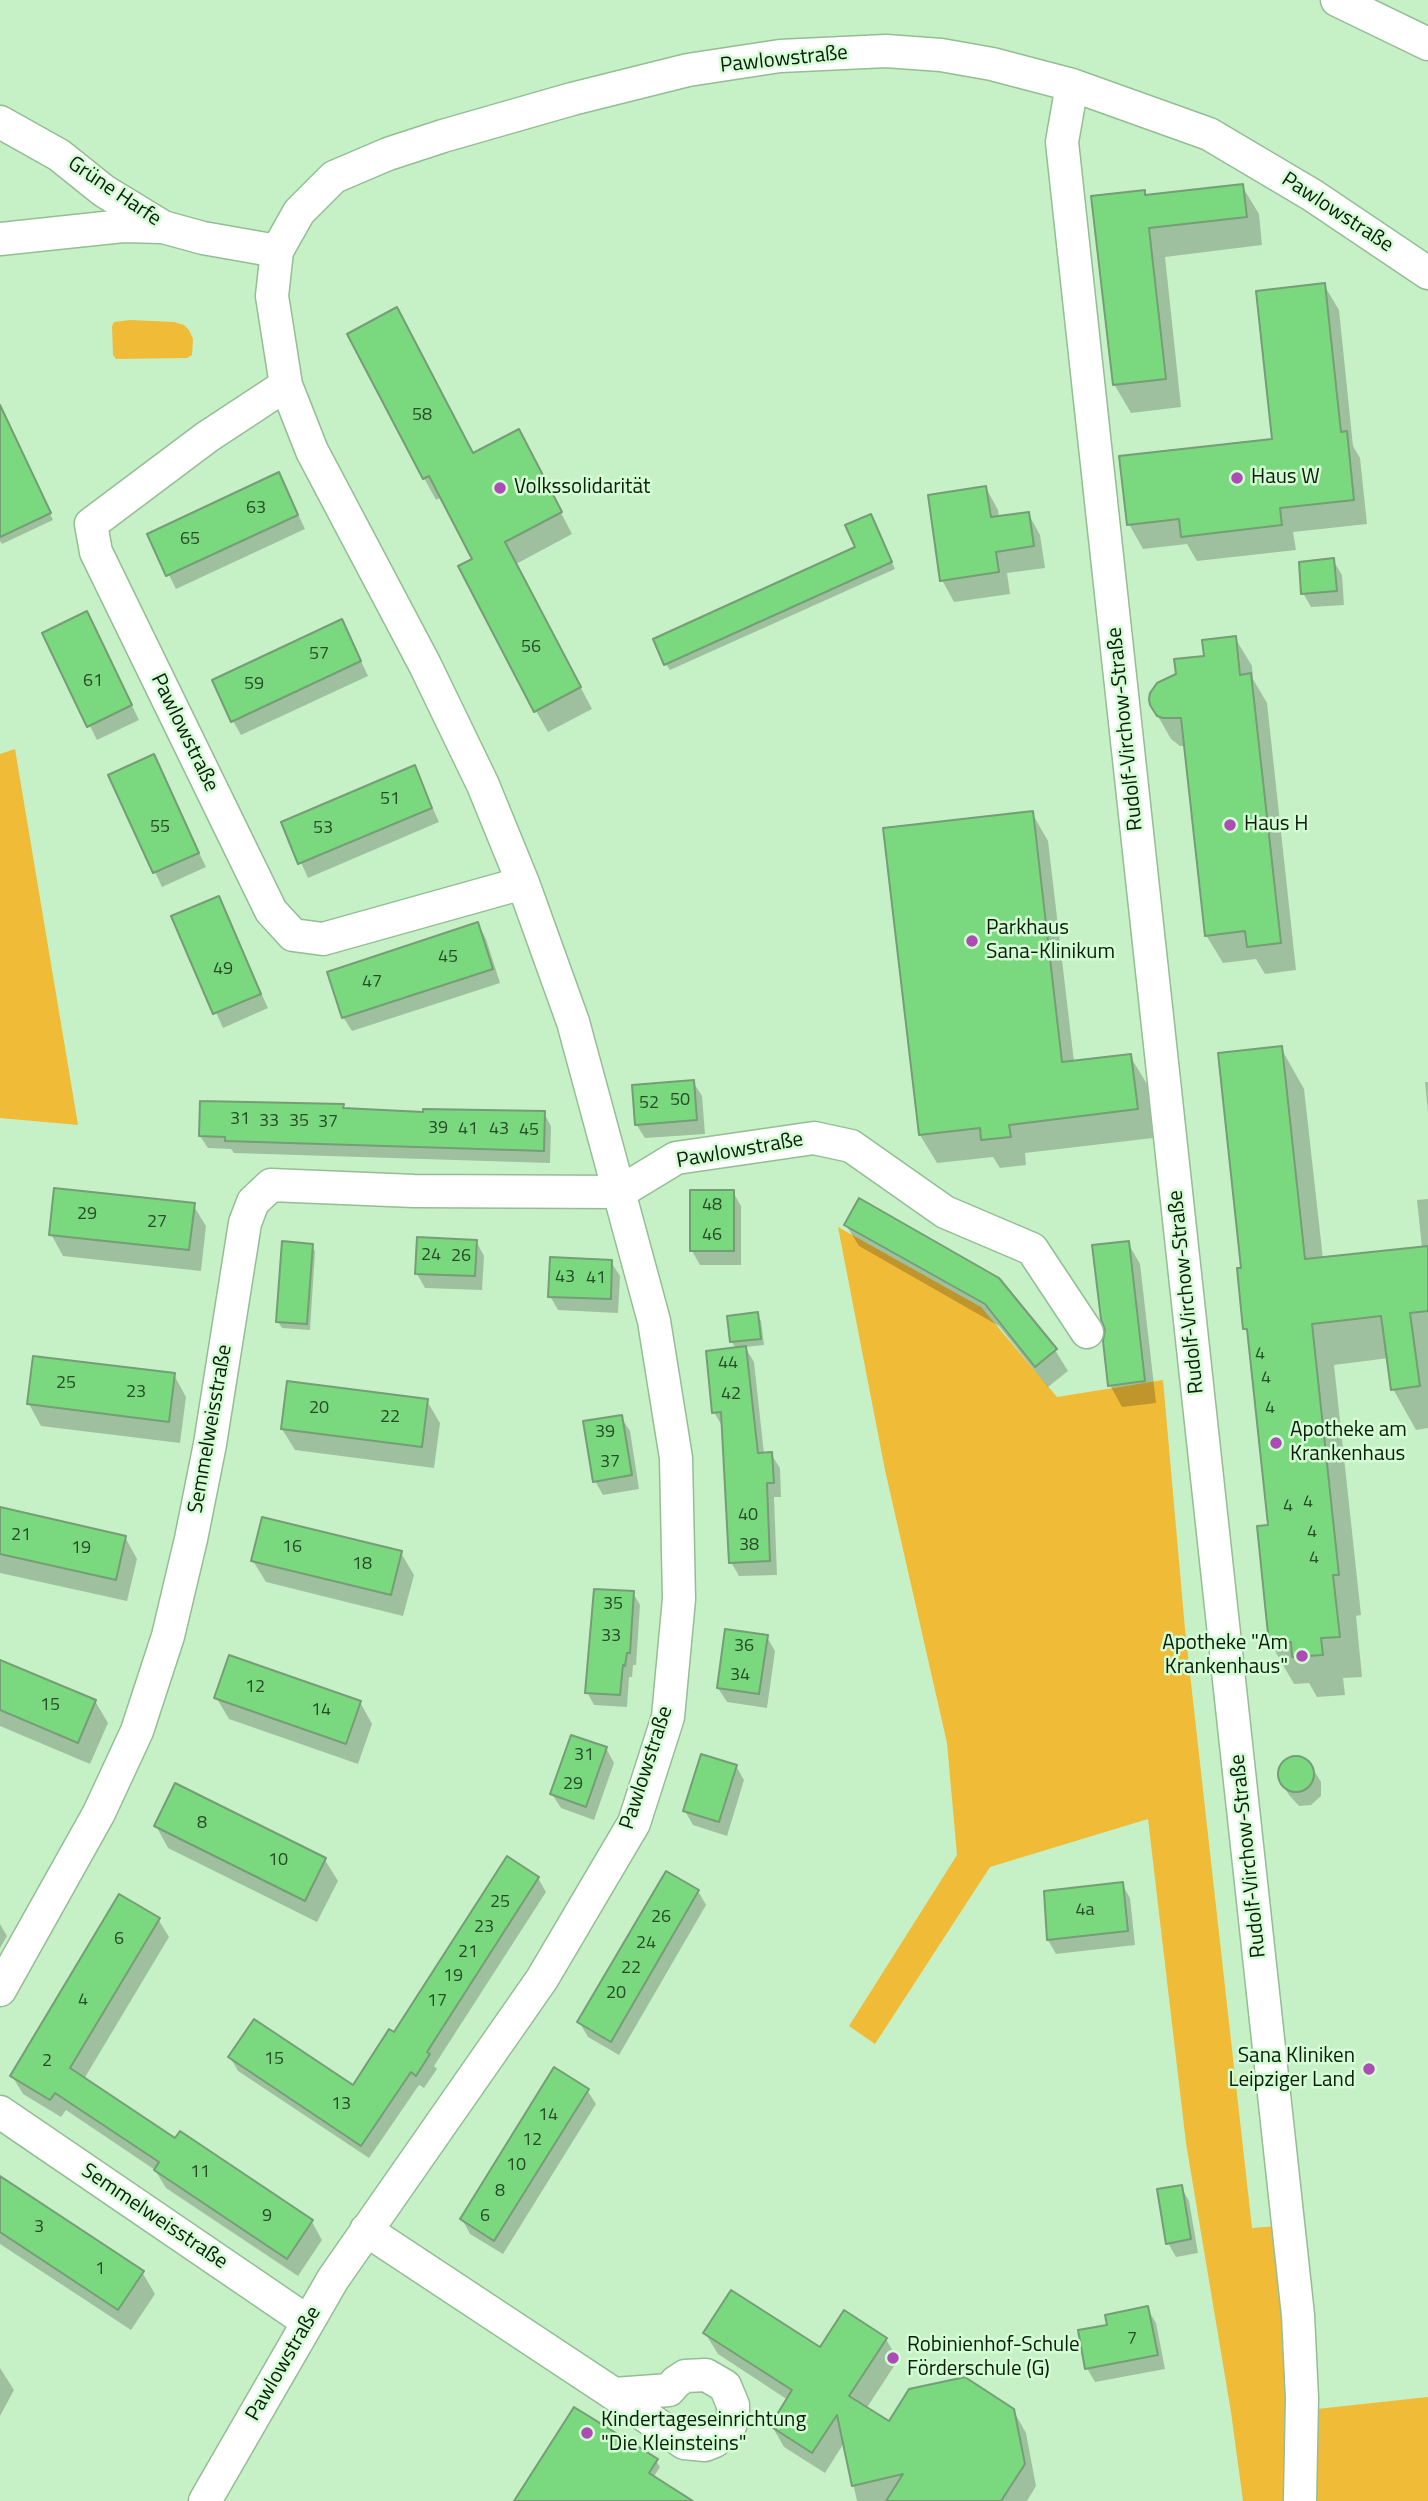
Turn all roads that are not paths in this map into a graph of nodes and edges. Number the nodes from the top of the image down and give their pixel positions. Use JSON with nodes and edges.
{"nodes":[{"id":1,"x":1336,"y":0,"type":"edge"},
{"id":2,"x":1428,"y":44,"type":"edge"},
{"id":3,"x":1072,"y":85,"type":"junction"},
{"id":4,"x":0,"y":122,"type":"edge"},
{"id":5,"x":163,"y":227,"type":"junction"},
{"id":6,"x":0,"y":239,"type":"edge"},
{"id":7,"x":277,"y":251,"type":"junction"},
{"id":8,"x":1428,"y":274,"type":"edge"},
{"id":9,"x":286,"y":385,"type":"junction"},
{"id":10,"x":523,"y":883,"type":"junction"},
{"id":11,"x":620,"y":1192,"type":"junction"},
{"id":12,"x":1087,"y":1332,"type":"dead end"},
{"id":13,"x":0,"y":1990,"type":"edge"},
{"id":14,"x":0,"y":2112,"type":"edge"},
{"id":15,"x":366,"y":2230,"type":"junction"},
{"id":16,"x":308,"y":2322,"type":"junction"},
{"id":17,"x":614,"y":2393,"type":"dead end"},
{"id":18,"x":214,"y":2493,"type":"edge"},
{"id":19,"x":1300,"y":2501,"type":"edge"}],
"edges":[{"from":1,"to":2,"type":"street"},
{"from":3,"to":7,"type":"street","name":"Pawlowstraße"},
{"from":3,"to":8,"type":"street","name":"Pawlowstraße"},
{"from":3,"to":19,"type":"street","name":"Rudolf-Virchow-Straße"},
{"from":4,"to":5,"type":"street","name":"Grüne Harfe"},
{"from":5,"to":6,"type":"street"},
{"from":5,"to":7,"type":"street","name":"Grüne Harfe"},
{"from":7,"to":9,"type":"street","name":"Pawlowstraße"},
{"from":9,"to":10,"type":"street","name":"Pawlowstraße"},
{"from":9,"to":10,"type":"street","name":"Pawlowstraße"},
{"from":10,"to":11,"type":"street","name":"Pawlowstraße"},
{"from":11,"to":12,"type":"street","name":"Pawlowstraße"},
{"from":11,"to":13,"type":"street","name":"Semmelweisstraße"},
{"from":11,"to":15,"type":"street","name":"Pawlowstraße"},
{"from":14,"to":16,"type":"street","name":"Semmelweisstraße"},
{"from":15,"to":16,"type":"street","name":"Pawlowstraße"},
{"from":15,"to":17,"type":"street"},
{"from":16,"to":18,"type":"street","name":"Pawlowstraße"}]}
